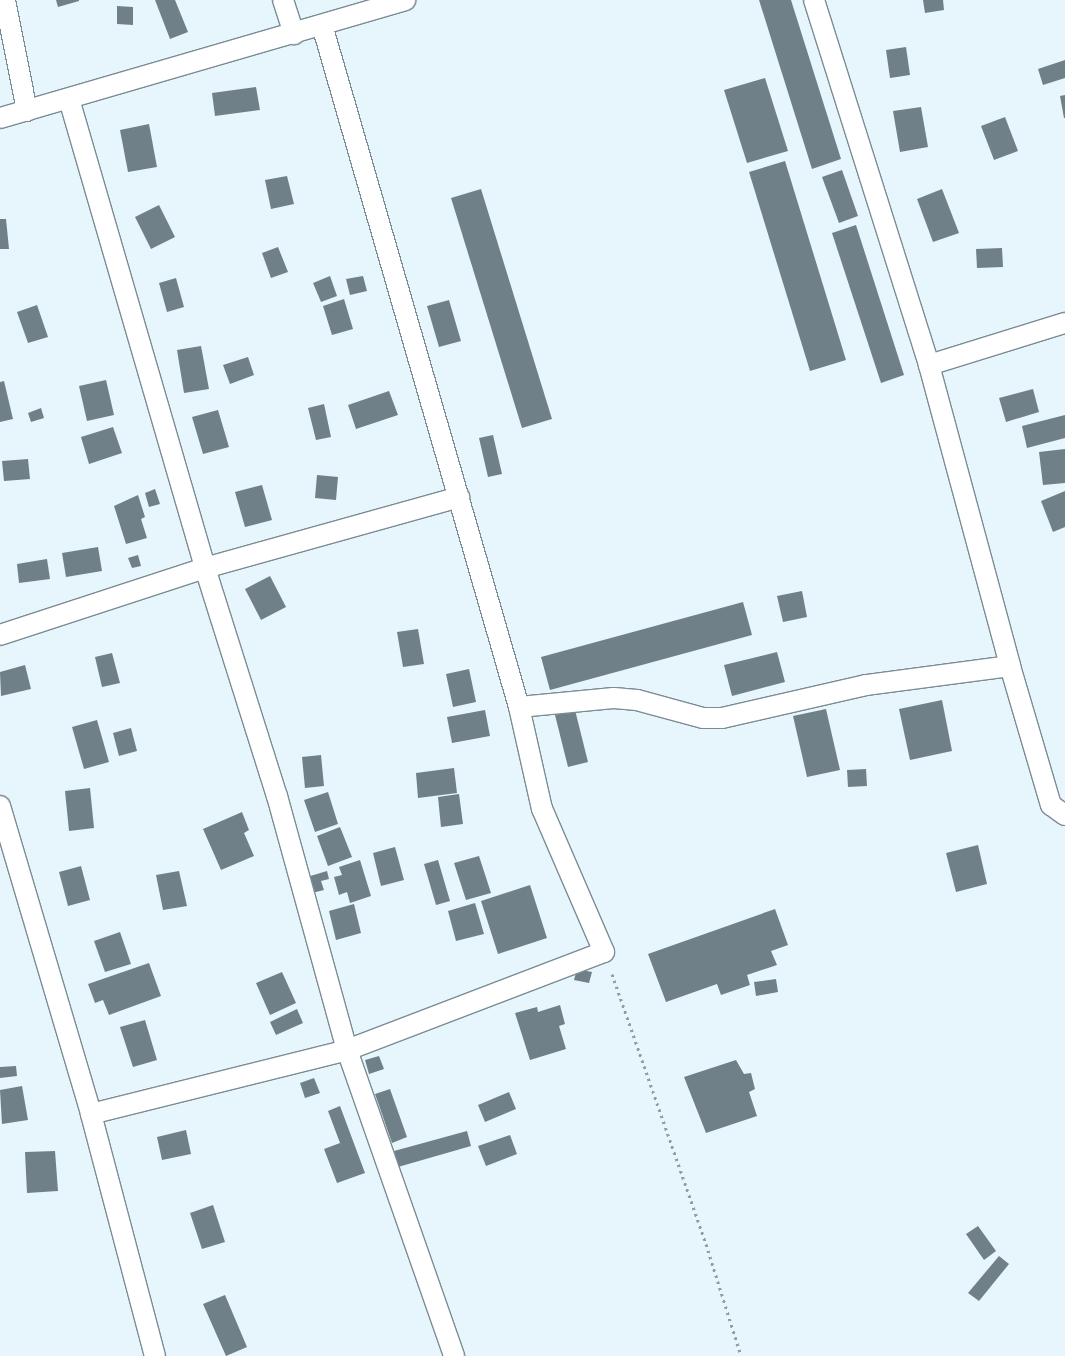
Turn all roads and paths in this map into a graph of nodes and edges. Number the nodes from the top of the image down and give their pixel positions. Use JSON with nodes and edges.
{"nodes":[{"id":1,"x":5,"y":0,"type":"edge"},
{"id":2,"x":283,"y":0,"type":"edge"},
{"id":3,"x":405,"y":0,"type":"edge"},
{"id":4,"x":814,"y":0,"type":"edge"},
{"id":5,"x":322,"y":26,"type":"junction"},
{"id":6,"x":294,"y":34,"type":"junction"},
{"id":7,"x":69,"y":99,"type":"junction"},
{"id":8,"x":27,"y":111,"type":"junction"},
{"id":9,"x":0,"y":118,"type":"edge"},
{"id":10,"x":1065,"y":323,"type":"edge"},
{"id":11,"x":929,"y":365,"type":"junction"},
{"id":12,"x":459,"y":497,"type":"junction"},
{"id":13,"x":205,"y":568,"type":"junction"},
{"id":14,"x":0,"y":634,"type":"edge"},
{"id":15,"x":1010,"y":666,"type":"junction"},
{"id":16,"x":519,"y":708,"type":"junction"},
{"id":17,"x":0,"y":806,"type":"edge"},
{"id":18,"x":1065,"y":816,"type":"edge"},
{"id":19,"x":604,"y":952,"type":"junction"},
{"id":20,"x":347,"y":1050,"type":"junction"},
{"id":21,"x":91,"y":1114,"type":"junction"},
{"id":22,"x":155,"y":1356,"type":"edge"},
{"id":23,"x":454,"y":1356,"type":"edge"},
{"id":24,"x":741,"y":1356,"type":"edge"}],
"edges":[{"from":1,"to":8,"type":"street"},
{"from":2,"to":6,"type":"street"},
{"from":3,"to":5,"type":"street"},
{"from":4,"to":11,"type":"street"},
{"from":5,"to":6,"type":"street"},
{"from":5,"to":12,"type":"street"},
{"from":6,"to":7,"type":"street"},
{"from":7,"to":8,"type":"street"},
{"from":7,"to":13,"type":"street"},
{"from":8,"to":9,"type":"street"},
{"from":10,"to":11,"type":"street"},
{"from":11,"to":15,"type":"street"},
{"from":12,"to":13,"type":"street"},
{"from":12,"to":16,"type":"street"},
{"from":13,"to":14,"type":"street"},
{"from":13,"to":20,"type":"street"},
{"from":15,"to":16,"type":"street"},
{"from":15,"to":18,"type":"street"},
{"from":16,"to":19,"type":"street"},
{"from":17,"to":21,"type":"street"},
{"from":19,"to":20,"type":"street"},
{"from":19,"to":24,"type":"path"},
{"from":20,"to":21,"type":"street"},
{"from":20,"to":23,"type":"street"},
{"from":21,"to":22,"type":"street"}]}
